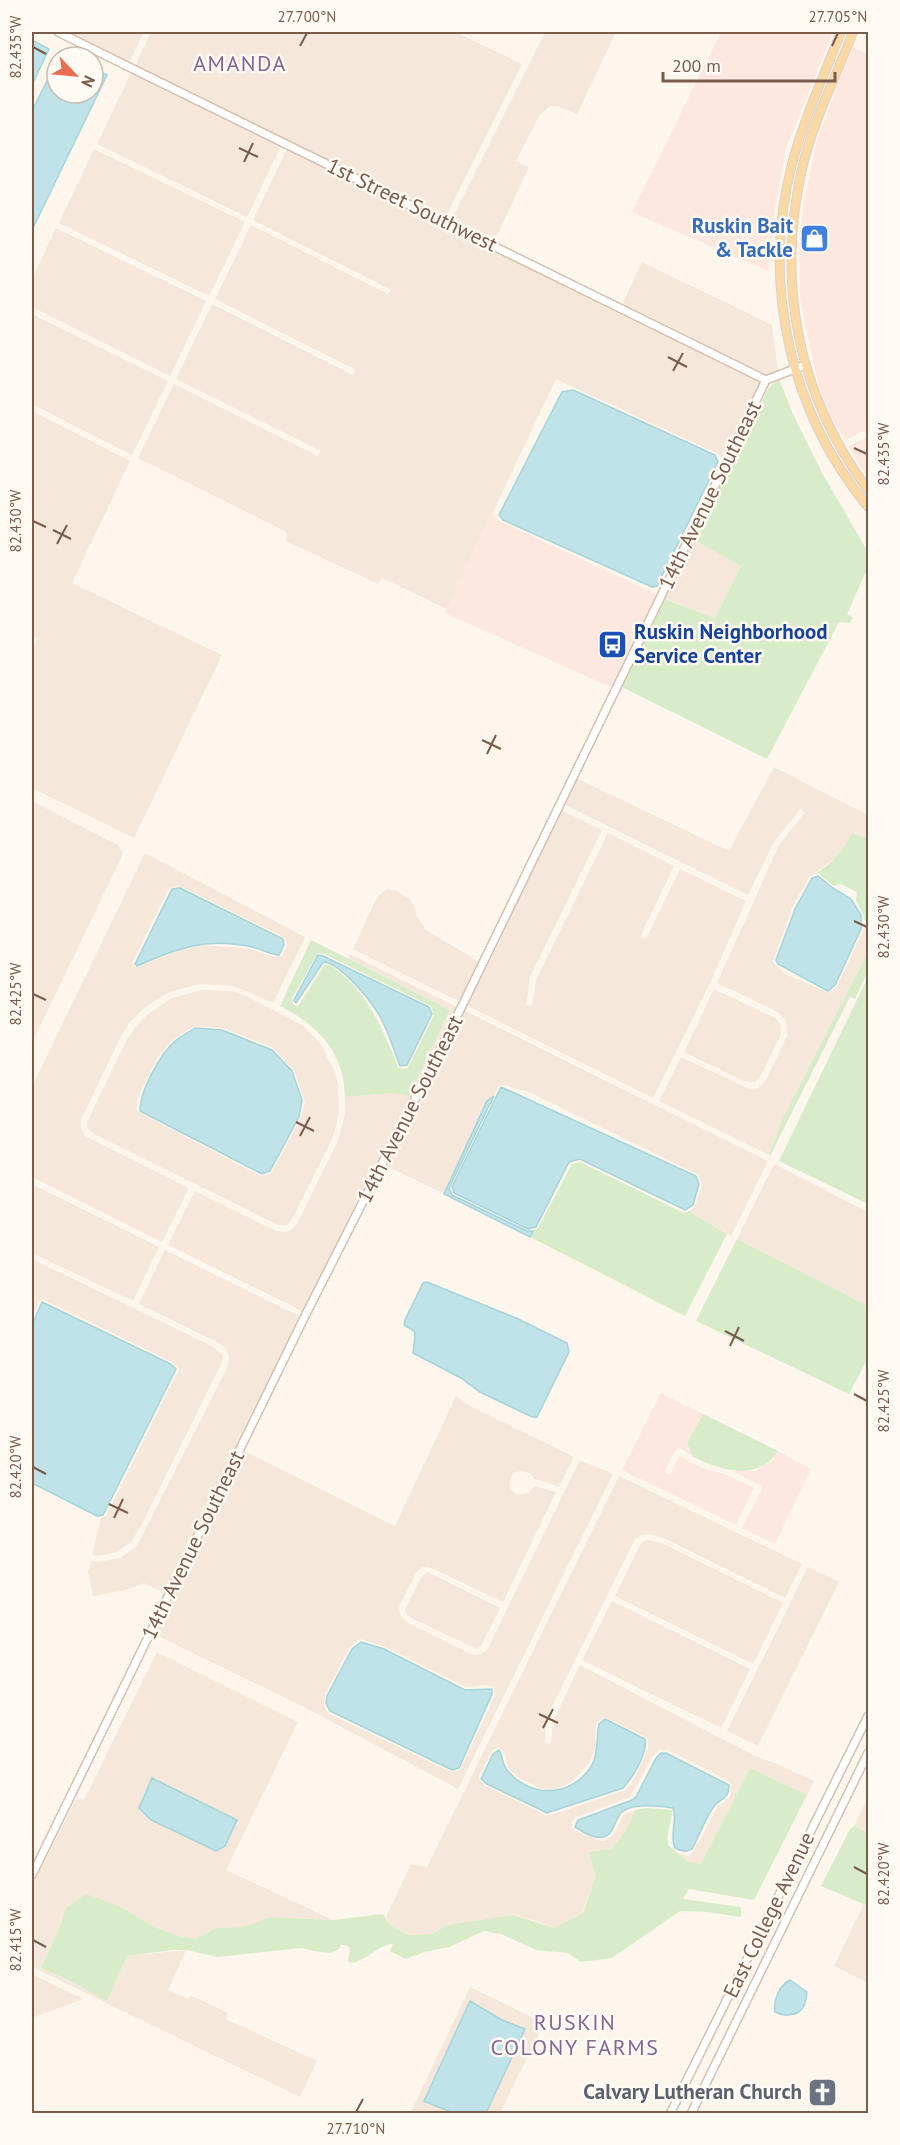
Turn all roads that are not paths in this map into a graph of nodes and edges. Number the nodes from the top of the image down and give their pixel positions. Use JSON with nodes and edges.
{"nodes":[{"id":1,"x":58,"y":32,"type":"edge"},
{"id":2,"x":841,"y":32,"type":"edge"},
{"id":3,"x":853,"y":32,"type":"edge"},
{"id":4,"x":805,"y":365,"type":"junction"},
{"id":5,"x":794,"y":368,"type":"junction"},
{"id":6,"x":766,"y":380,"type":"junction"},
{"id":7,"x":868,"y":490,"type":"edge"},
{"id":8,"x":868,"y":507,"type":"edge"},
{"id":9,"x":868,"y":1716,"type":"edge"},
{"id":10,"x":868,"y":1754,"type":"edge"},
{"id":11,"x":32,"y":1875,"type":"edge"},
{"id":12,"x":670,"y":2114,"type":"edge"},
{"id":13,"x":691,"y":2114,"type":"edge"}],
"edges":[{"from":1,"to":6,"type":"street","name":"1st Street Southwest"},
{"from":2,"to":5,"type":"main road"},
{"from":3,"to":4,"type":"main road"},
{"from":4,"to":5,"type":"street","name":"14th Avenue Southeast"},
{"from":4,"to":7,"type":"main road"},
{"from":5,"to":6,"type":"street","name":"14th Avenue Southeast"},
{"from":5,"to":8,"type":"main road"},
{"from":6,"to":11,"type":"street","name":"14th Avenue Southeast"},
{"from":9,"to":12,"type":"street","name":"East College Avenue"},
{"from":10,"to":13,"type":"street","name":"East College Avenue"}]}
